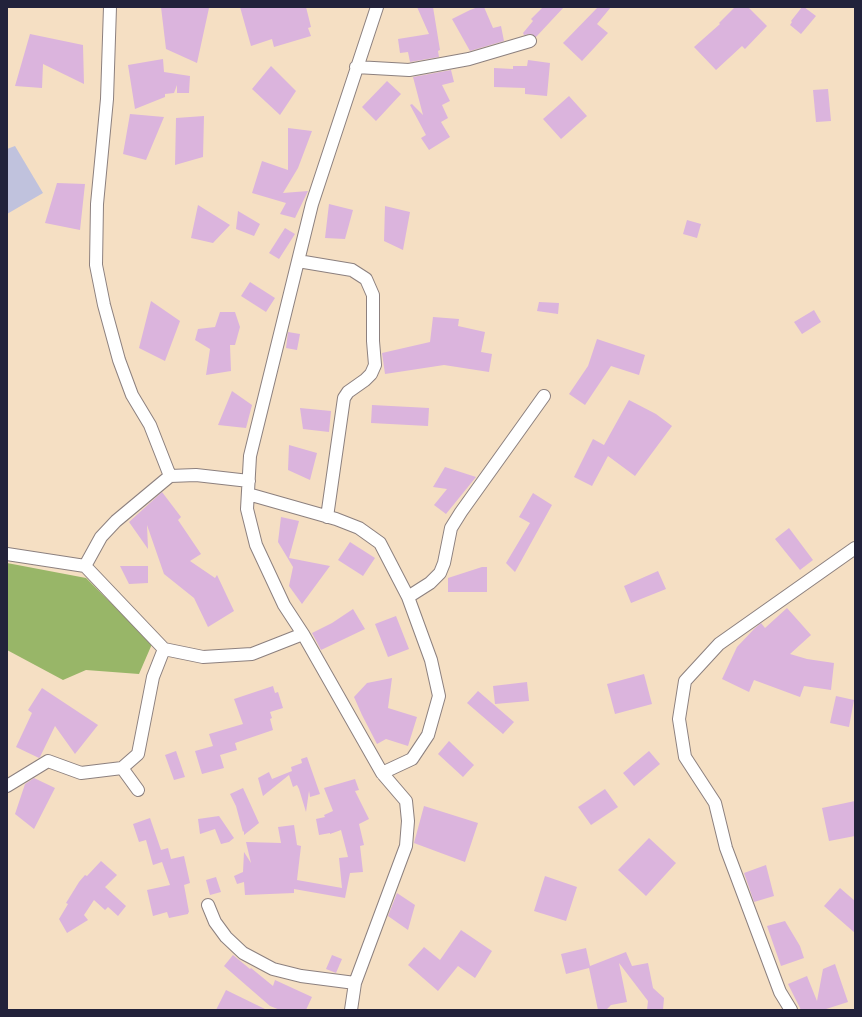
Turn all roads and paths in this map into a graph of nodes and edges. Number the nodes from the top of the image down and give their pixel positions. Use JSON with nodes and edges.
{"nodes":[{"id":1,"x":110,"y":7,"type":"edge"},
{"id":2,"x":377,"y":7,"type":"edge"},
{"id":3,"x":530,"y":41,"type":"dead end"},
{"id":4,"x":356,"y":67,"type":"junction"},
{"id":5,"x":298,"y":261,"type":"junction"},
{"id":6,"x":544,"y":396,"type":"dead end"},
{"id":7,"x":170,"y":476,"type":"junction"},
{"id":8,"x":249,"y":481,"type":"junction"},
{"id":9,"x":248,"y":494,"type":"junction"},
{"id":10,"x":327,"y":517,"type":"junction"},
{"id":11,"x":855,"y":548,"type":"edge"},
{"id":12,"x":7,"y":554,"type":"edge"},
{"id":13,"x":84,"y":566,"type":"junction"},
{"id":14,"x":408,"y":597,"type":"junction"},
{"id":15,"x":303,"y":634,"type":"junction"},
{"id":16,"x":164,"y":649,"type":"junction"},
{"id":17,"x":122,"y":768,"type":"junction"},
{"id":18,"x":382,"y":773,"type":"junction"},
{"id":19,"x":7,"y":786,"type":"edge"},
{"id":20,"x":138,"y":790,"type":"dead end"},
{"id":21,"x":208,"y":905,"type":"dead end"},
{"id":22,"x":355,"y":983,"type":"junction"},
{"id":23,"x":351,"y":1010,"type":"edge"},
{"id":24,"x":791,"y":1010,"type":"edge"}],
"edges":[{"from":1,"to":7,"type":"street"},
{"from":2,"to":4,"type":"street"},
{"from":3,"to":4,"type":"street"},
{"from":4,"to":5,"type":"street"},
{"from":5,"to":8,"type":"street"},
{"from":5,"to":10,"type":"street"},
{"from":6,"to":14,"type":"street"},
{"from":7,"to":8,"type":"street"},
{"from":7,"to":13,"type":"street"},
{"from":8,"to":9,"type":"street"},
{"from":9,"to":10,"type":"street"},
{"from":9,"to":15,"type":"street"},
{"from":10,"to":14,"type":"street"},
{"from":11,"to":24,"type":"street"},
{"from":12,"to":13,"type":"street"},
{"from":13,"to":16,"type":"street"},
{"from":14,"to":18,"type":"street"},
{"from":15,"to":16,"type":"street"},
{"from":15,"to":18,"type":"street"},
{"from":16,"to":17,"type":"street"},
{"from":17,"to":19,"type":"street"},
{"from":17,"to":20,"type":"street"},
{"from":18,"to":22,"type":"street"},
{"from":21,"to":22,"type":"street"},
{"from":22,"to":23,"type":"street"}]}
